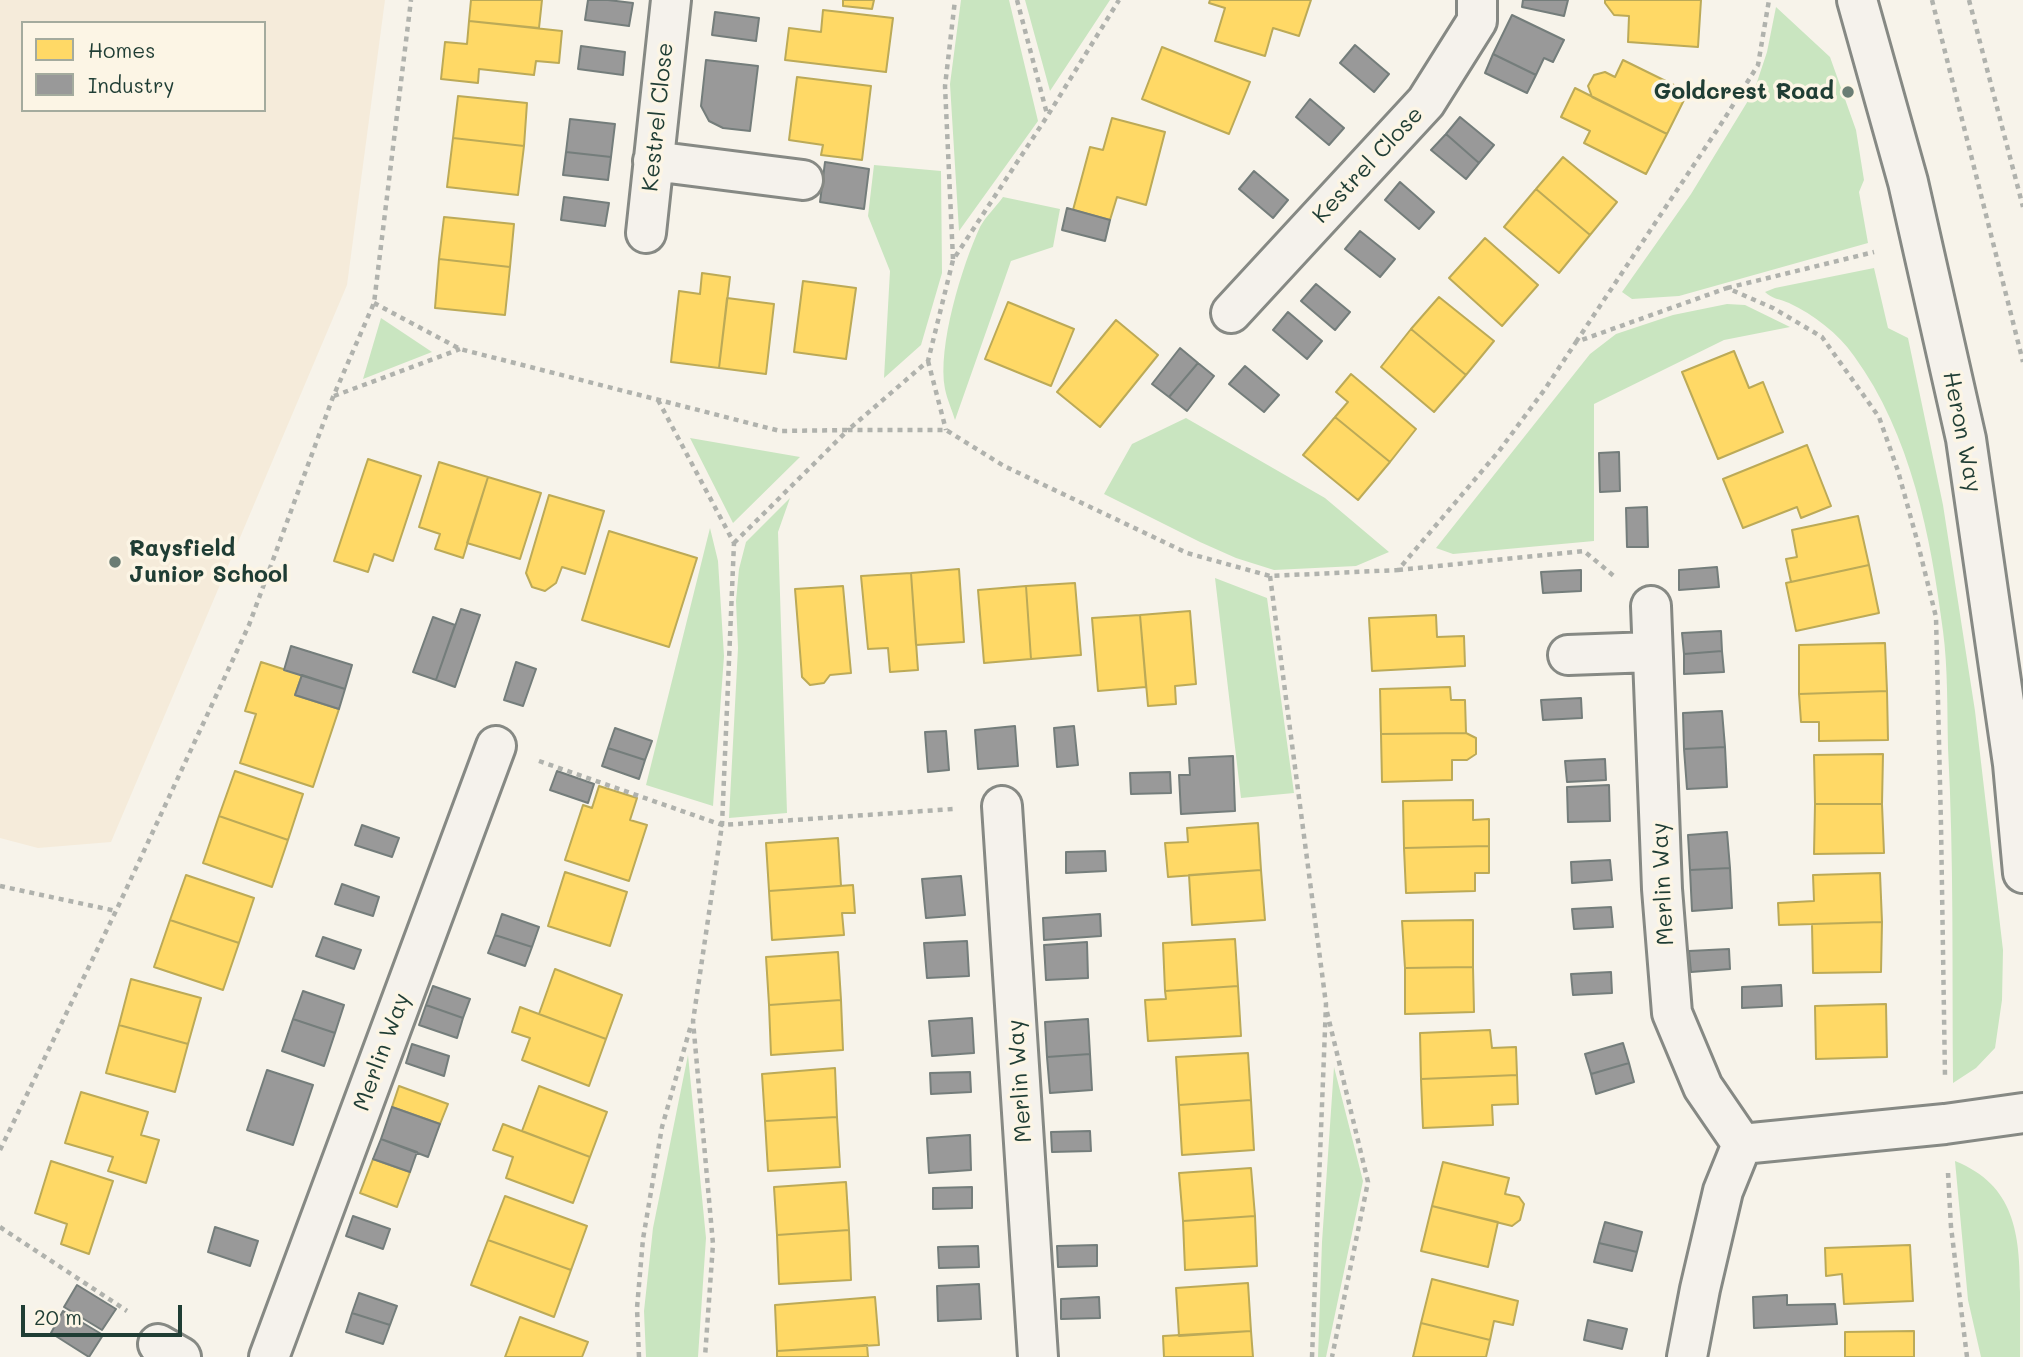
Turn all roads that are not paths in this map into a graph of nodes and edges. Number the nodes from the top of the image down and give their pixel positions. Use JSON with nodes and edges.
{"nodes":[{"id":1,"x":671,"y":0,"type":"edge"},
{"id":2,"x":1477,"y":0,"type":"edge"},
{"id":3,"x":1857,"y":0,"type":"edge"},
{"id":4,"x":653,"y":162,"type":"junction"},
{"id":5,"x":803,"y":180,"type":"dead end"},
{"id":6,"x":646,"y":233,"type":"dead end"},
{"id":7,"x":1231,"y":313,"type":"dead end"},
{"id":8,"x":1651,"y":606,"type":"dead end"},
{"id":9,"x":1652,"y":652,"type":"junction"},
{"id":10,"x":1568,"y":654,"type":"dead end"},
{"id":11,"x":496,"y":746,"type":"road end"},
{"id":12,"x":2018,"y":763,"type":"edge"},
{"id":13,"x":1002,"y":806,"type":"road end"},
{"id":14,"x":2023,"y":873,"type":"edge"},
{"id":15,"x":2023,"y":1113,"type":"edge"},
{"id":16,"x":1742,"y":1144,"type":"junction"},
{"id":17,"x":269,"y":1357,"type":"edge"},
{"id":18,"x":1038,"y":1357,"type":"edge"},
{"id":19,"x":1687,"y":1357,"type":"edge"}],
"edges":[{"from":1,"to":4,"type":"street","name":"Kestrel Close"},
{"from":2,"to":7,"type":"street","name":"Kestrel Close"},
{"from":3,"to":12,"type":"street","name":"Heron Way"},
{"from":4,"to":5,"type":"street"},
{"from":4,"to":6,"type":"street","name":"Kestrel Close"},
{"from":8,"to":9,"type":"street","name":"Merlin Way"},
{"from":9,"to":10,"type":"street"},
{"from":9,"to":16,"type":"street","name":"Merlin Way"},
{"from":11,"to":17,"type":"street","name":"Merlin Way"},
{"from":12,"to":14,"type":"street","name":"Heron Way"},
{"from":13,"to":18,"type":"street","name":"Merlin Way"},
{"from":15,"to":16,"type":"street"},
{"from":16,"to":19,"type":"street"}]}
